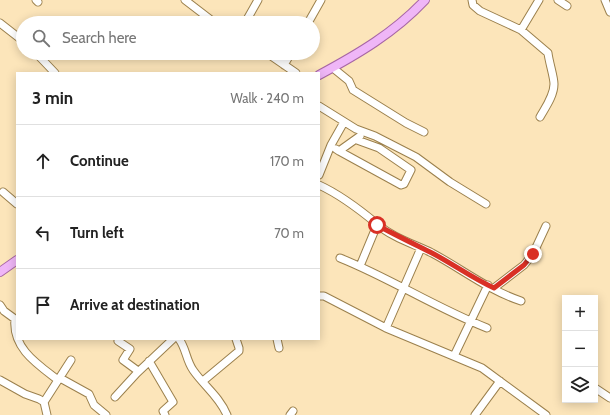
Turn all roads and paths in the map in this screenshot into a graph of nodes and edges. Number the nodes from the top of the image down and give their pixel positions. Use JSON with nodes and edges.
{"nodes":[{"id":1,"x":185,"y":0,"type":"edge"},
{"id":2,"x":258,"y":0,"type":"edge"},
{"id":3,"x":425,"y":0,"type":"edge"},
{"id":4,"x":472,"y":0,"type":"edge"},
{"id":5,"x":539,"y":0,"type":"edge"},
{"id":6,"x":558,"y":0,"type":"edge"},
{"id":7,"x":605,"y":0,"type":"edge"},
{"id":8,"x":318,"y":1,"type":"edge"},
{"id":9,"x":567,"y":6,"type":"dead end"},
{"id":10,"x":610,"y":12,"type":"edge"},
{"id":11,"x":206,"y":16,"type":"edge"},
{"id":12,"x":249,"y":16,"type":"edge"},
{"id":13,"x":311,"y":16,"type":"edge"},
{"id":14,"x":0,"y":22,"type":"edge"},
{"id":15,"x":521,"y":30,"type":"junction"},
{"id":16,"x":16,"y":35,"type":"edge"},
{"id":17,"x":43,"y":60,"type":"edge"},
{"id":18,"x":277,"y":60,"type":"edge"},
{"id":19,"x":287,"y":60,"type":"edge"},
{"id":20,"x":284,"y":65,"type":"junction"},
{"id":21,"x":333,"y":68,"type":"junction"},
{"id":22,"x":54,"y":72,"type":"edge"},
{"id":23,"x":294,"y":72,"type":"edge"},
{"id":24,"x":320,"y":74,"type":"edge"},
{"id":25,"x":320,"y":107,"type":"edge"},
{"id":26,"x":540,"y":117,"type":"dead end"},
{"id":27,"x":344,"y":122,"type":"junction"},
{"id":28,"x":364,"y":131,"type":"junction"},
{"id":29,"x":424,"y":132,"type":"dead end"},
{"id":30,"x":357,"y":140,"type":"junction"},
{"id":31,"x":331,"y":145,"type":"junction"},
{"id":32,"x":339,"y":151,"type":"junction"},
{"id":33,"x":320,"y":172,"type":"edge"},
{"id":34,"x":320,"y":186,"type":"edge"},
{"id":35,"x":3,"y":192,"type":"dead end"},
{"id":36,"x":16,"y":203,"type":"edge"},
{"id":37,"x":486,"y":204,"type":"dead end"},
{"id":38,"x":377,"y":225,"type":"junction"},
{"id":39,"x":546,"y":226,"type":"dead end"},
{"id":40,"x":421,"y":248,"type":"junction"},
{"id":41,"x":340,"y":258,"type":"dead end"},
{"id":42,"x":16,"y":261,"type":"edge"},
{"id":43,"x":360,"y":266,"type":"junction"},
{"id":44,"x":0,"y":272,"type":"edge"},
{"id":45,"x":491,"y":287,"type":"junction"},
{"id":46,"x":402,"y":288,"type":"junction"},
{"id":47,"x":320,"y":296,"type":"edge"},
{"id":48,"x":521,"y":301,"type":"dead end"},
{"id":49,"x":0,"y":305,"type":"edge"},
{"id":50,"x":16,"y":318,"type":"edge"},
{"id":51,"x":470,"y":321,"type":"junction"},
{"id":52,"x":386,"y":328,"type":"junction"},
{"id":53,"x":487,"y":328,"type":"dead end"},
{"id":54,"x":118,"y":340,"type":"edge"},
{"id":55,"x":171,"y":340,"type":"edge"},
{"id":56,"x":180,"y":340,"type":"edge"},
{"id":57,"x":236,"y":340,"type":"edge"},
{"id":58,"x":276,"y":340,"type":"edge"},
{"id":59,"x":279,"y":348,"type":"dead end"},
{"id":60,"x":454,"y":356,"type":"junction"},
{"id":61,"x":71,"y":360,"type":"dead end"},
{"id":62,"x":149,"y":361,"type":"junction"},
{"id":63,"x":138,"y":371,"type":"junction"},
{"id":64,"x":59,"y":379,"type":"junction"},
{"id":65,"x":0,"y":380,"type":"edge"},
{"id":66,"x":202,"y":381,"type":"junction"},
{"id":67,"x":500,"y":381,"type":"junction"},
{"id":68,"x":598,"y":390,"type":"edge"},
{"id":69,"x":115,"y":397,"type":"dead end"},
{"id":70,"x":610,"y":398,"type":"edge"},
{"id":71,"x":44,"y":402,"type":"junction"},
{"id":72,"x":47,"y":415,"type":"edge"},
{"id":73,"x":106,"y":415,"type":"edge"},
{"id":74,"x":165,"y":415,"type":"edge"},
{"id":75,"x":227,"y":415,"type":"edge"},
{"id":76,"x":475,"y":415,"type":"edge"},
{"id":77,"x":546,"y":415,"type":"edge"}],
"edges":[{"from":1,"to":11,"type":"street"},
{"from":2,"to":12,"type":"street"},
{"from":3,"to":21,"type":"main road"},
{"from":4,"to":15,"type":"street"},
{"from":5,"to":15,"type":"street"},
{"from":6,"to":9,"type":"street"},
{"from":7,"to":10,"type":"street"},
{"from":8,"to":13,"type":"street"},
{"from":14,"to":16,"type":"street"},
{"from":15,"to":26,"type":"street"},
{"from":17,"to":22,"type":"street"},
{"from":18,"to":20,"type":"street"},
{"from":19,"to":20,"type":"street"},
{"from":20,"to":23,"type":"street"},
{"from":21,"to":24,"type":"main road"},
{"from":21,"to":29,"type":"street"},
{"from":25,"to":27,"type":"street"},
{"from":27,"to":28,"type":"street"},
{"from":27,"to":31,"type":"street"},
{"from":28,"to":30,"type":"street"},
{"from":28,"to":37,"type":"street"},
{"from":30,"to":32,"type":"street"},
{"from":30,"to":32,"type":"street"},
{"from":31,"to":32,"type":"street"},
{"from":31,"to":33,"type":"street"},
{"from":34,"to":38,"type":"street"},
{"from":35,"to":36,"type":"street"},
{"from":38,"to":40,"type":"street"},
{"from":38,"to":43,"type":"street"},
{"from":39,"to":45,"type":"street"},
{"from":40,"to":45,"type":"street"},
{"from":40,"to":46,"type":"street"},
{"from":41,"to":43,"type":"street"},
{"from":42,"to":44,"type":"main road"},
{"from":43,"to":46,"type":"street"},
{"from":45,"to":48,"type":"street"},
{"from":45,"to":51,"type":"street"},
{"from":46,"to":51,"type":"street"},
{"from":46,"to":52,"type":"street"},
{"from":47,"to":52,"type":"street"},
{"from":49,"to":50,"type":"street"},
{"from":50,"to":64,"type":"street"},
{"from":51,"to":53,"type":"street"},
{"from":51,"to":60,"type":"street"},
{"from":52,"to":60,"type":"street"},
{"from":54,"to":63,"type":"street"},
{"from":55,"to":62,"type":"street"},
{"from":56,"to":66,"type":"street"},
{"from":57,"to":66,"type":"street"},
{"from":58,"to":59,"type":"street"},
{"from":60,"to":67,"type":"street"},
{"from":61,"to":64,"type":"street"},
{"from":62,"to":63,"type":"street"},
{"from":62,"to":74,"type":"street"},
{"from":63,"to":69,"type":"street"},
{"from":64,"to":71,"type":"street"},
{"from":64,"to":73,"type":"street"},
{"from":65,"to":71,"type":"street"},
{"from":66,"to":75,"type":"street"},
{"from":67,"to":76,"type":"street"},
{"from":67,"to":77,"type":"street"},
{"from":68,"to":70,"type":"street"},
{"from":71,"to":72,"type":"street"}]}
